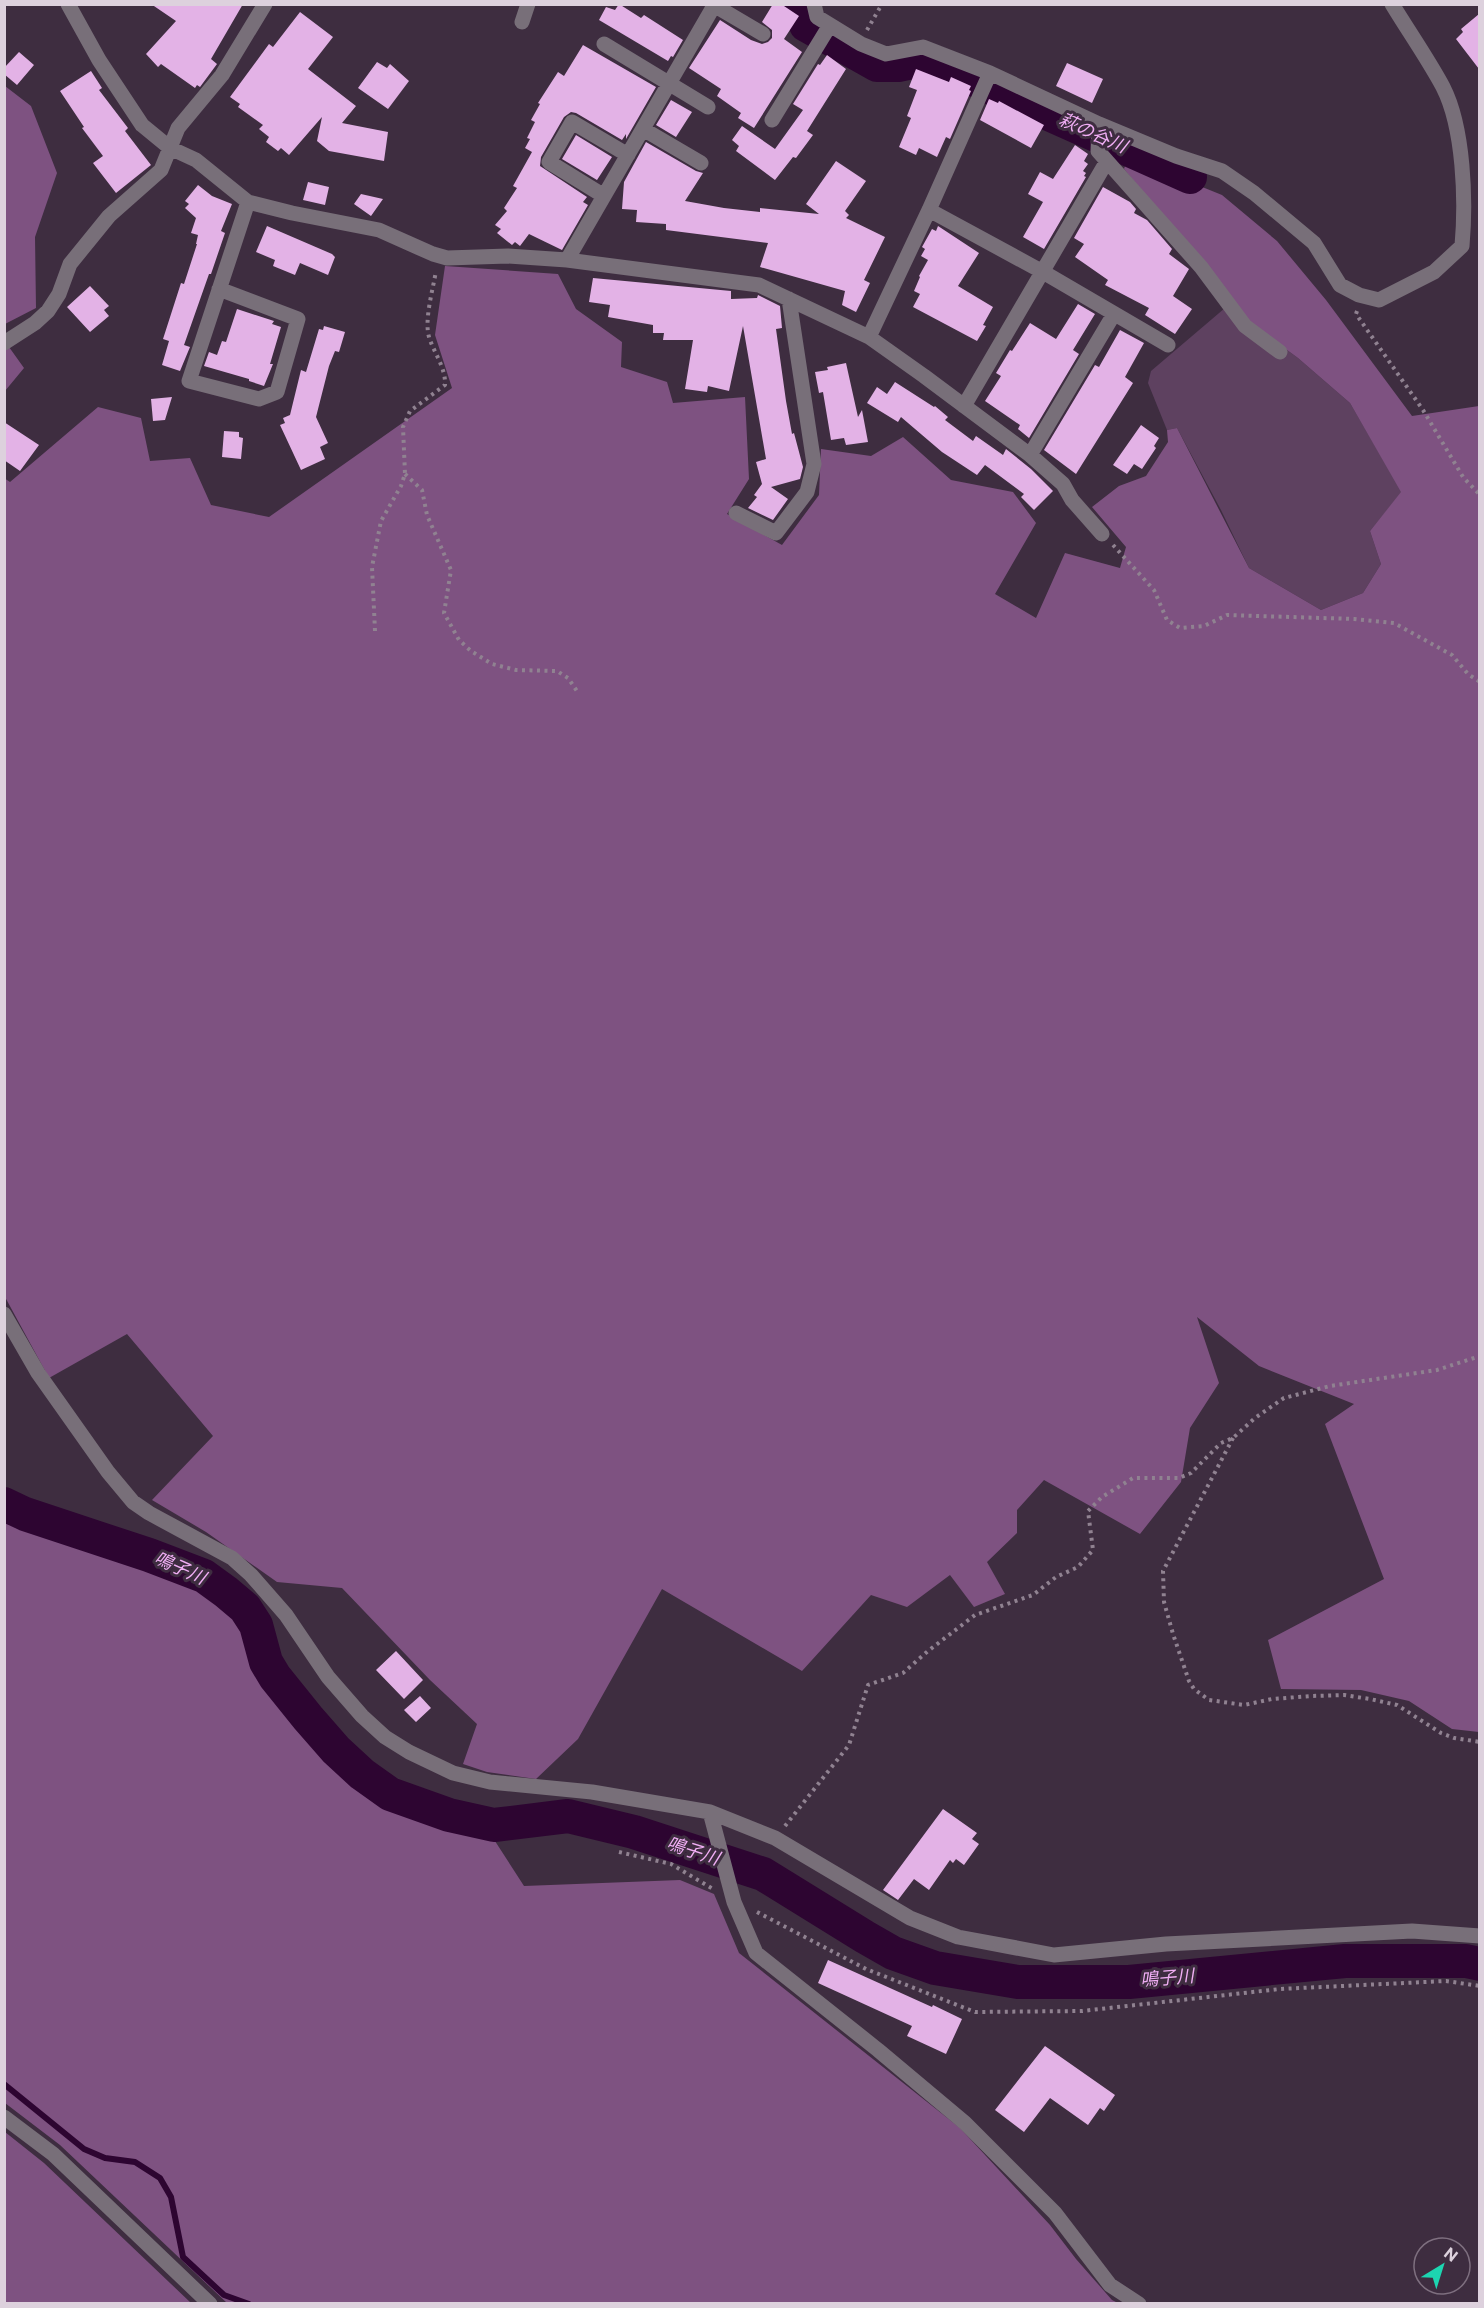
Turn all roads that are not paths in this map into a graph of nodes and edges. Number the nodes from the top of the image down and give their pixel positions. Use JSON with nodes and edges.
{"nodes":[{"id":1,"x":68,"y":4,"type":"edge"},
{"id":2,"x":265,"y":4,"type":"edge"},
{"id":3,"x":528,"y":4,"type":"edge"},
{"id":4,"x":814,"y":4,"type":"edge"},
{"id":5,"x":1392,"y":4,"type":"edge"},
{"id":6,"x":714,"y":5,"type":"edge"},
{"id":7,"x":522,"y":22,"type":"dead end"},
{"id":8,"x":825,"y":32,"type":"junction"},
{"id":9,"x":763,"y":34,"type":"dead end"},
{"id":10,"x":604,"y":44,"type":"dead end"},
{"id":11,"x":990,"y":73,"type":"junction"},
{"id":12,"x":669,"y":84,"type":"junction"},
{"id":13,"x":708,"y":107,"type":"dead end"},
{"id":14,"x":772,"y":120,"type":"dead end"},
{"id":15,"x":643,"y":129,"type":"junction"},
{"id":16,"x":1099,"y":133,"type":"junction"},
{"id":17,"x":170,"y":148,"type":"junction"},
{"id":18,"x":628,"y":155,"type":"junction"},
{"id":19,"x":1107,"y":161,"type":"junction"},
{"id":20,"x":701,"y":163,"type":"dead end"},
{"id":21,"x":604,"y":196,"type":"junction"},
{"id":22,"x":248,"y":202,"type":"junction"},
{"id":23,"x":929,"y":210,"type":"junction"},
{"id":24,"x":567,"y":260,"type":"junction"},
{"id":25,"x":1043,"y":272,"type":"junction"},
{"id":26,"x":219,"y":289,"type":"junction"},
{"id":27,"x":789,"y":299,"type":"junction"},
{"id":28,"x":1114,"y":314,"type":"junction"},
{"id":29,"x":868,"y":337,"type":"junction"},
{"id":30,"x":4,"y":343,"type":"edge"},
{"id":31,"x":1168,"y":345,"type":"dead end"},
{"id":32,"x":1280,"y":351,"type":"dead end"},
{"id":33,"x":964,"y":406,"type":"junction"},
{"id":34,"x":1030,"y":455,"type":"junction"},
{"id":35,"x":736,"y":513,"type":"dead end"},
{"id":36,"x":1102,"y":534,"type":"road end"},
{"id":37,"x":4,"y":1314,"type":"edge"},
{"id":38,"x":710,"y":1812,"type":"junction"},
{"id":39,"x":1479,"y":1936,"type":"edge"},
{"id":40,"x":4,"y":2117,"type":"edge"},
{"id":41,"x":210,"y":2304,"type":"edge"},
{"id":42,"x":1139,"y":2304,"type":"edge"}],
"edges":[{"from":1,"to":17,"type":"street"},
{"from":2,"to":17,"type":"street"},
{"from":3,"to":7,"type":"street"},
{"from":4,"to":8,"type":"street"},
{"from":5,"to":16,"type":"street"},
{"from":6,"to":9,"type":"street"},
{"from":6,"to":12,"type":"street"},
{"from":8,"to":11,"type":"street"},
{"from":8,"to":14,"type":"street"},
{"from":10,"to":12,"type":"street"},
{"from":11,"to":16,"type":"street"},
{"from":11,"to":23,"type":"street"},
{"from":12,"to":13,"type":"street"},
{"from":12,"to":15,"type":"street"},
{"from":15,"to":18,"type":"street"},
{"from":15,"to":20,"type":"street"},
{"from":16,"to":19,"type":"street"},
{"from":17,"to":22,"type":"street"},
{"from":17,"to":30,"type":"street"},
{"from":18,"to":21,"type":"street"},
{"from":18,"to":21,"type":"street"},
{"from":19,"to":25,"type":"street"},
{"from":19,"to":32,"type":"street"},
{"from":21,"to":24,"type":"street"},
{"from":22,"to":24,"type":"street"},
{"from":22,"to":26,"type":"street"},
{"from":23,"to":25,"type":"street"},
{"from":23,"to":29,"type":"street"},
{"from":24,"to":27,"type":"street"},
{"from":25,"to":28,"type":"street"},
{"from":25,"to":33,"type":"street"},
{"from":26,"to":26,"type":"street"},
{"from":27,"to":29,"type":"street"},
{"from":27,"to":35,"type":"street"},
{"from":28,"to":31,"type":"street"},
{"from":28,"to":34,"type":"street"},
{"from":29,"to":33,"type":"street"},
{"from":33,"to":34,"type":"street"},
{"from":34,"to":36,"type":"street"},
{"from":37,"to":38,"type":"street"},
{"from":38,"to":39,"type":"street"},
{"from":38,"to":42,"type":"street"},
{"from":40,"to":41,"type":"street"}]}
